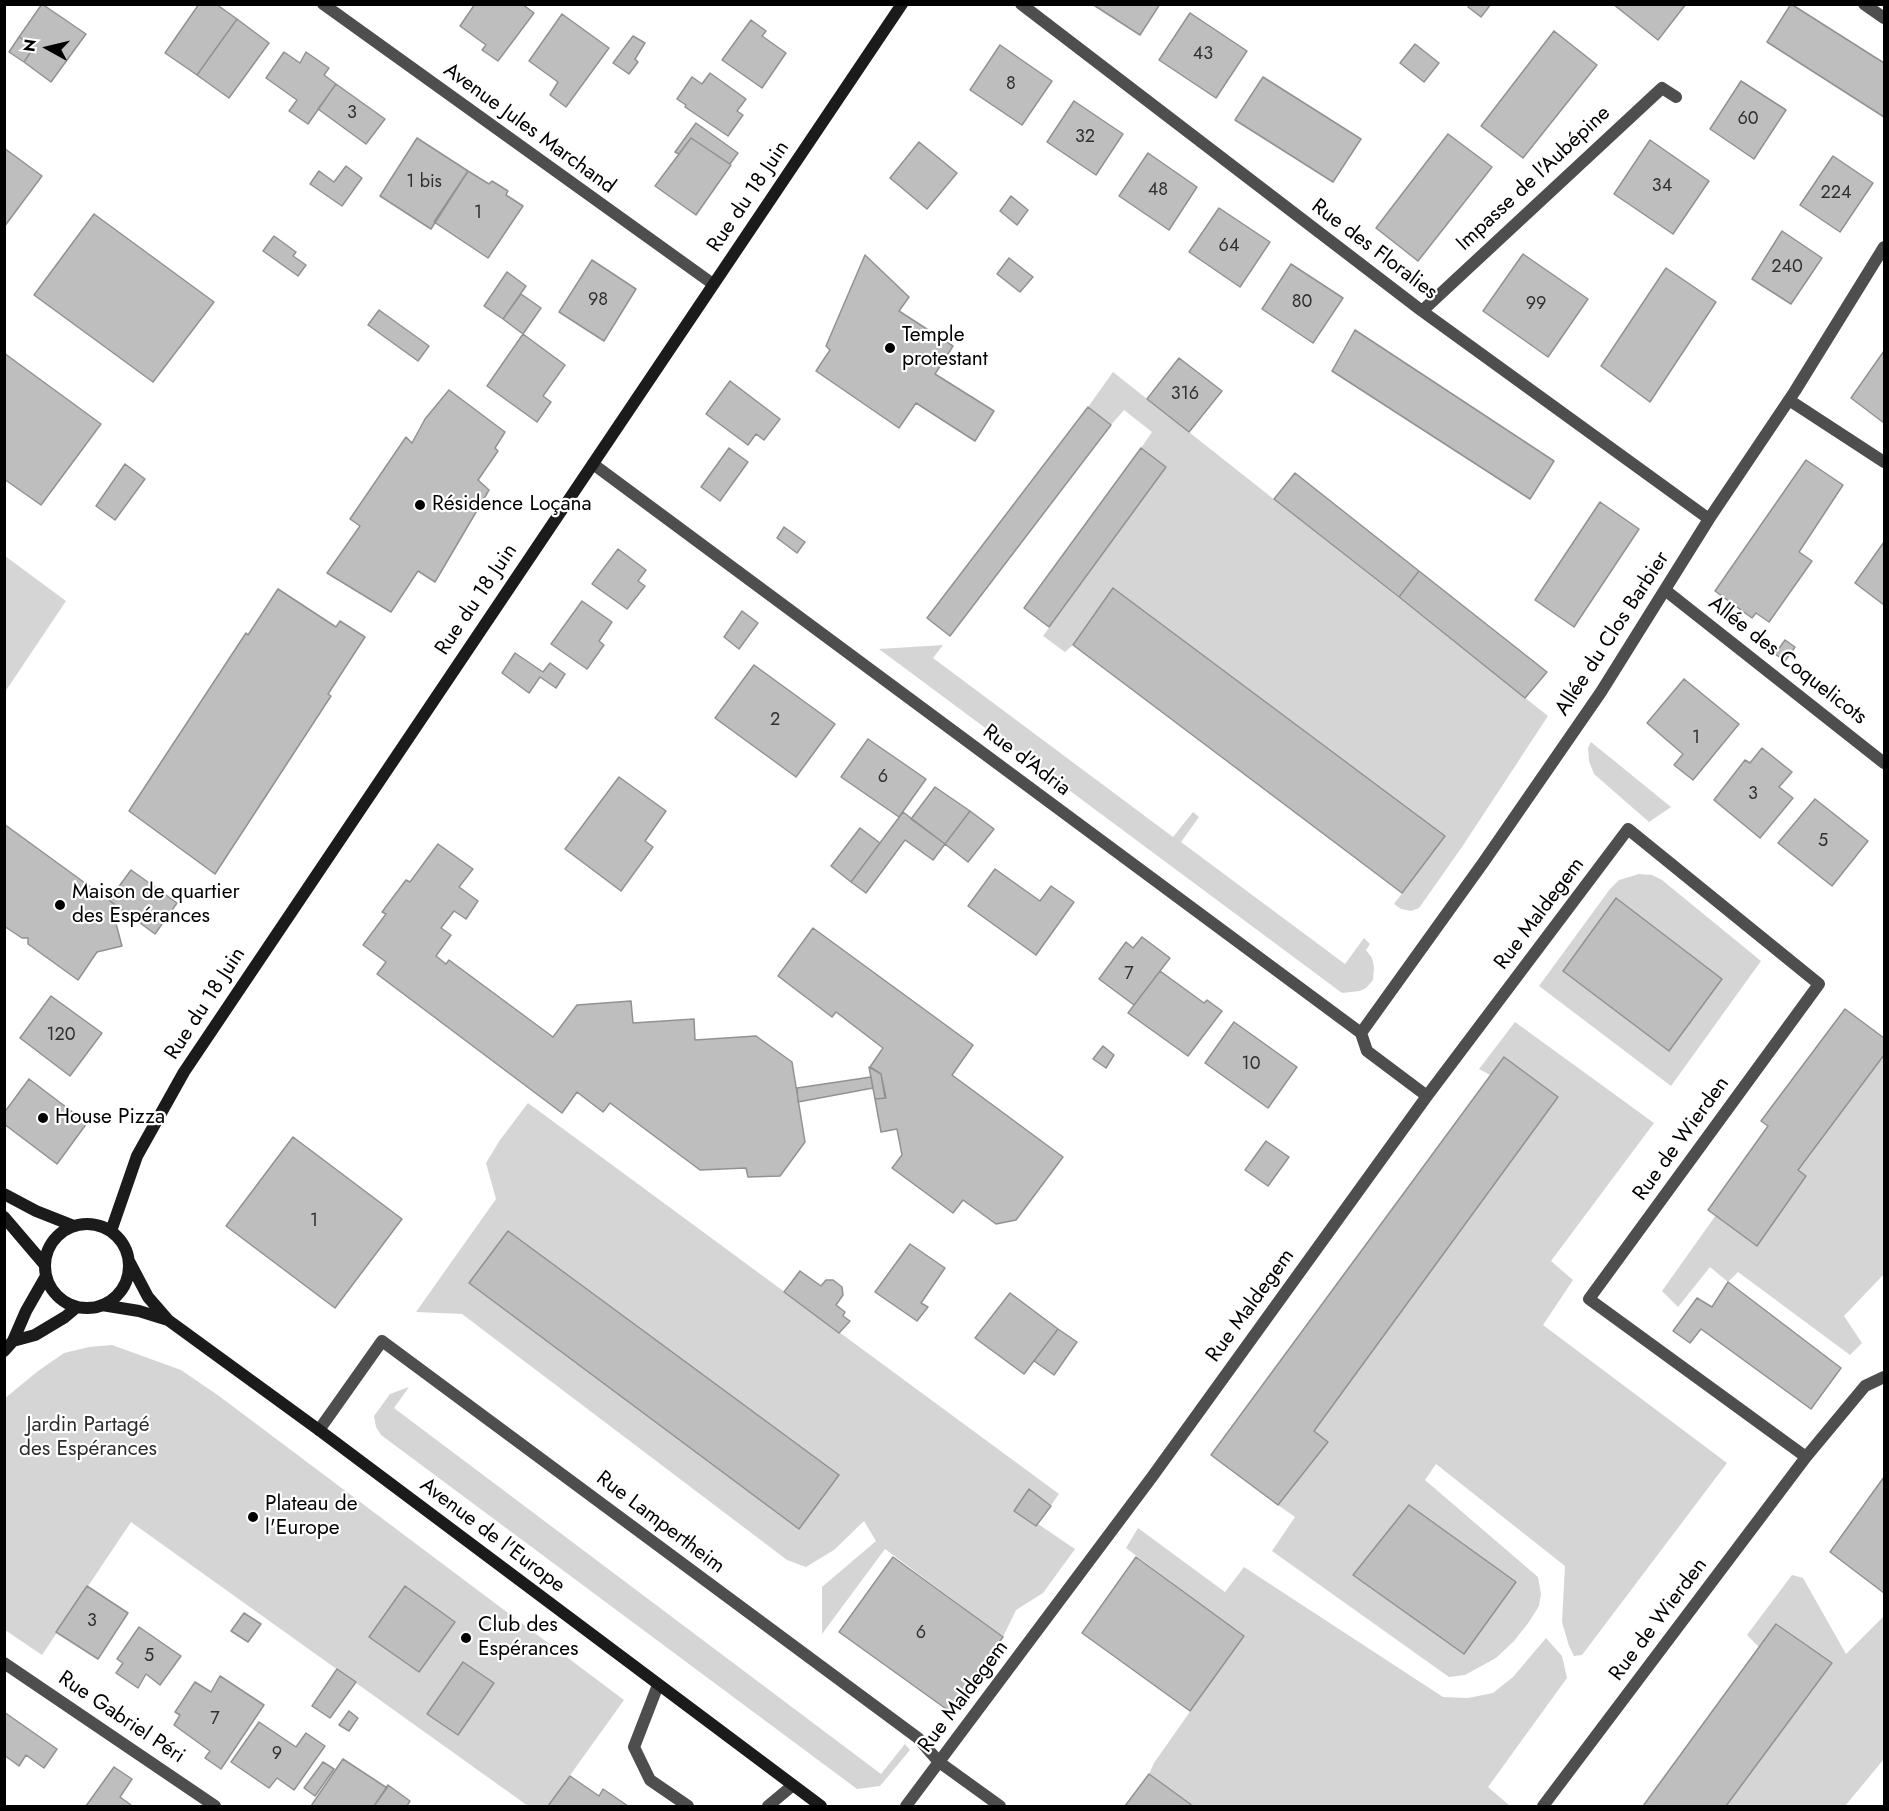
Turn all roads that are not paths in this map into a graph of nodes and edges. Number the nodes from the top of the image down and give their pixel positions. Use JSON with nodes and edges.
{"nodes":[{"id":1,"x":323,"y":4,"type":"edge"},
{"id":2,"x":902,"y":4,"type":"edge"},
{"id":3,"x":1021,"y":4,"type":"edge"},
{"id":4,"x":1864,"y":4,"type":"edge"},
{"id":5,"x":1884,"y":18,"type":"edge"},
{"id":6,"x":1676,"y":97,"type":"dead end"},
{"id":7,"x":1884,"y":247,"type":"edge"},
{"id":8,"x":713,"y":284,"type":"junction"},
{"id":9,"x":1422,"y":311,"type":"junction"},
{"id":10,"x":1789,"y":400,"type":"junction"},
{"id":11,"x":1884,"y":462,"type":"edge"},
{"id":12,"x":593,"y":464,"type":"junction"},
{"id":13,"x":1709,"y":519,"type":"junction"},
{"id":14,"x":1665,"y":590,"type":"junction"},
{"id":15,"x":1884,"y":764,"type":"edge"},
{"id":16,"x":1628,"y":829,"type":"joint"},
{"id":17,"x":1360,"y":1033,"type":"junction"},
{"id":18,"x":1427,"y":1096,"type":"junction"},
{"id":19,"x":4,"y":1194,"type":"edge"},
{"id":20,"x":4,"y":1217,"type":"edge"},
{"id":21,"x":74,"y":1226,"type":"junction"},
{"id":22,"x":111,"y":1231,"type":"junction"},
{"id":23,"x":129,"y":1261,"type":"junction"},
{"id":24,"x":46,"y":1271,"type":"junction"},
{"id":25,"x":102,"y":1305,"type":"junction"},
{"id":26,"x":77,"y":1306,"type":"junction"},
{"id":27,"x":168,"y":1320,"type":"junction"},
{"id":28,"x":9,"y":1346,"type":"edge"},
{"id":29,"x":1884,"y":1377,"type":"edge"},
{"id":30,"x":319,"y":1430,"type":"junction"},
{"id":31,"x":1806,"y":1457,"type":"junction"},
{"id":32,"x":4,"y":1663,"type":"edge"},
{"id":33,"x":658,"y":1685,"type":"junction"},
{"id":34,"x":939,"y":1762,"type":"junction"},
{"id":35,"x":792,"y":1785,"type":"junction"},
{"id":36,"x":215,"y":1806,"type":"edge"},
{"id":37,"x":688,"y":1806,"type":"edge"},
{"id":38,"x":768,"y":1806,"type":"edge"},
{"id":39,"x":820,"y":1806,"type":"edge"},
{"id":40,"x":906,"y":1806,"type":"edge"},
{"id":41,"x":999,"y":1806,"type":"edge"},
{"id":42,"x":1543,"y":1806,"type":"edge"}],
"edges":[{"from":1,"to":8,"type":"street","name":"Avenue Jules Marchand"},
{"from":2,"to":8,"type":"street","name":"Rue du 18 Juin"},
{"from":3,"to":9,"type":"street","name":"Rue des Floralies"},
{"from":4,"to":5,"type":"street"},
{"from":6,"to":9,"type":"street","name":"Impasse de l'Aubépine"},
{"from":7,"to":10,"type":"street","name":"Allée du Clos Barbier"},
{"from":8,"to":12,"type":"street","name":"Rue du 18 Juin"},
{"from":9,"to":13,"type":"street","name":"Rue des Floralies"},
{"from":10,"to":11,"type":"street"},
{"from":10,"to":13,"type":"street","name":"Allée du Clos Barbier"},
{"from":12,"to":17,"type":"street","name":"Rue d'Adria"},
{"from":12,"to":22,"type":"street","name":"Rue du 18 Juin"},
{"from":13,"to":14,"type":"street","name":"Allée du Clos Barbier"},
{"from":14,"to":15,"type":"street","name":"Allée des Coquelicots"},
{"from":14,"to":17,"type":"street","name":"Allée du Clos Barbier"},
{"from":16,"to":18,"type":"street","name":"Rue Maldegem"},
{"from":16,"to":31,"type":"street","name":"Rue de Wierden"},
{"from":17,"to":18,"type":"street","name":"Rue d'Adria"},
{"from":18,"to":34,"type":"street","name":"Rue Maldegem"},
{"from":19,"to":21,"type":"street"},
{"from":20,"to":24,"type":"street"},
{"from":21,"to":22,"type":"street"},
{"from":21,"to":24,"type":"street"},
{"from":22,"to":23,"type":"street"},
{"from":23,"to":25,"type":"street"},
{"from":23,"to":27,"type":"street","name":"Avenue de l'Europe"},
{"from":24,"to":26,"type":"street"},
{"from":24,"to":28,"type":"street"},
{"from":25,"to":26,"type":"street"},
{"from":25,"to":27,"type":"street","name":"Avenue de l'Europe"},
{"from":26,"to":28,"type":"street"},
{"from":27,"to":30,"type":"street","name":"Avenue de l'Europe"},
{"from":29,"to":31,"type":"street","name":"Rue de Wierden"},
{"from":30,"to":33,"type":"street","name":"Avenue de l'Europe"},
{"from":30,"to":34,"type":"street","name":"Rue Lampertheim"},
{"from":31,"to":42,"type":"street","name":"Rue de Wierden"},
{"from":32,"to":36,"type":"street","name":"Rue Gabriel Péri"},
{"from":33,"to":35,"type":"street","name":"Avenue de l'Europe"},
{"from":33,"to":37,"type":"street"},
{"from":34,"to":40,"type":"street","name":"Rue Maldegem"},
{"from":34,"to":41,"type":"street","name":"Rue Lampertheim"},
{"from":35,"to":38,"type":"street"},
{"from":35,"to":39,"type":"street","name":"Avenue de l'Europe"}]}
